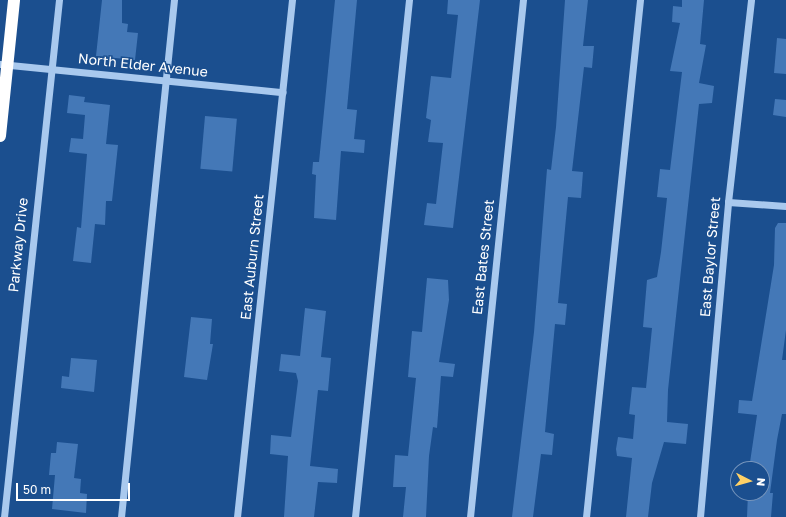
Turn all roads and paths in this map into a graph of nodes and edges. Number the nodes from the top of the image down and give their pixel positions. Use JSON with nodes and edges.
{"nodes":[{"id":1,"x":14,"y":0,"type":"edge"},
{"id":2,"x":59,"y":0,"type":"edge"},
{"id":3,"x":174,"y":0,"type":"edge"},
{"id":4,"x":292,"y":0,"type":"edge"},
{"id":5,"x":409,"y":0,"type":"edge"},
{"id":6,"x":523,"y":0,"type":"edge"},
{"id":7,"x":640,"y":0,"type":"edge"},
{"id":8,"x":751,"y":0,"type":"edge"},
{"id":9,"x":4,"y":64,"type":"edge"},
{"id":10,"x":52,"y":70,"type":"junction"},
{"id":11,"x":166,"y":80,"type":"junction"},
{"id":12,"x":283,"y":92,"type":"junction"},
{"id":13,"x":0,"y":136,"type":"edge"},
{"id":14,"x":728,"y":202,"type":"junction"},
{"id":15,"x":786,"y":206,"type":"edge"},
{"id":16,"x":4,"y":517,"type":"edge"},
{"id":17,"x":121,"y":517,"type":"edge"},
{"id":18,"x":237,"y":517,"type":"edge"},
{"id":19,"x":355,"y":517,"type":"edge"},
{"id":20,"x":470,"y":517,"type":"edge"},
{"id":21,"x":586,"y":517,"type":"edge"},
{"id":22,"x":700,"y":517,"type":"edge"}],
"edges":[{"from":1,"to":9,"type":"highway"},
{"from":2,"to":10,"type":"street","name":"Parkway Drive"},
{"from":3,"to":11,"type":"street"},
{"from":4,"to":12,"type":"street","name":"East Auburn Street"},
{"from":5,"to":19,"type":"street"},
{"from":6,"to":20,"type":"street","name":"East Bates Street"},
{"from":7,"to":21,"type":"street"},
{"from":8,"to":14,"type":"street","name":"East Baylor Street"},
{"from":9,"to":10,"type":"street","name":"North Elder Avenue"},
{"from":9,"to":13,"type":"highway"},
{"from":10,"to":11,"type":"street","name":"North Elder Avenue"},
{"from":10,"to":16,"type":"street","name":"Parkway Drive"},
{"from":11,"to":12,"type":"street","name":"North Elder Avenue"},
{"from":11,"to":17,"type":"street"},
{"from":12,"to":18,"type":"street","name":"East Auburn Street"},
{"from":14,"to":15,"type":"street"},
{"from":14,"to":22,"type":"street","name":"East Baylor Street"}]}
